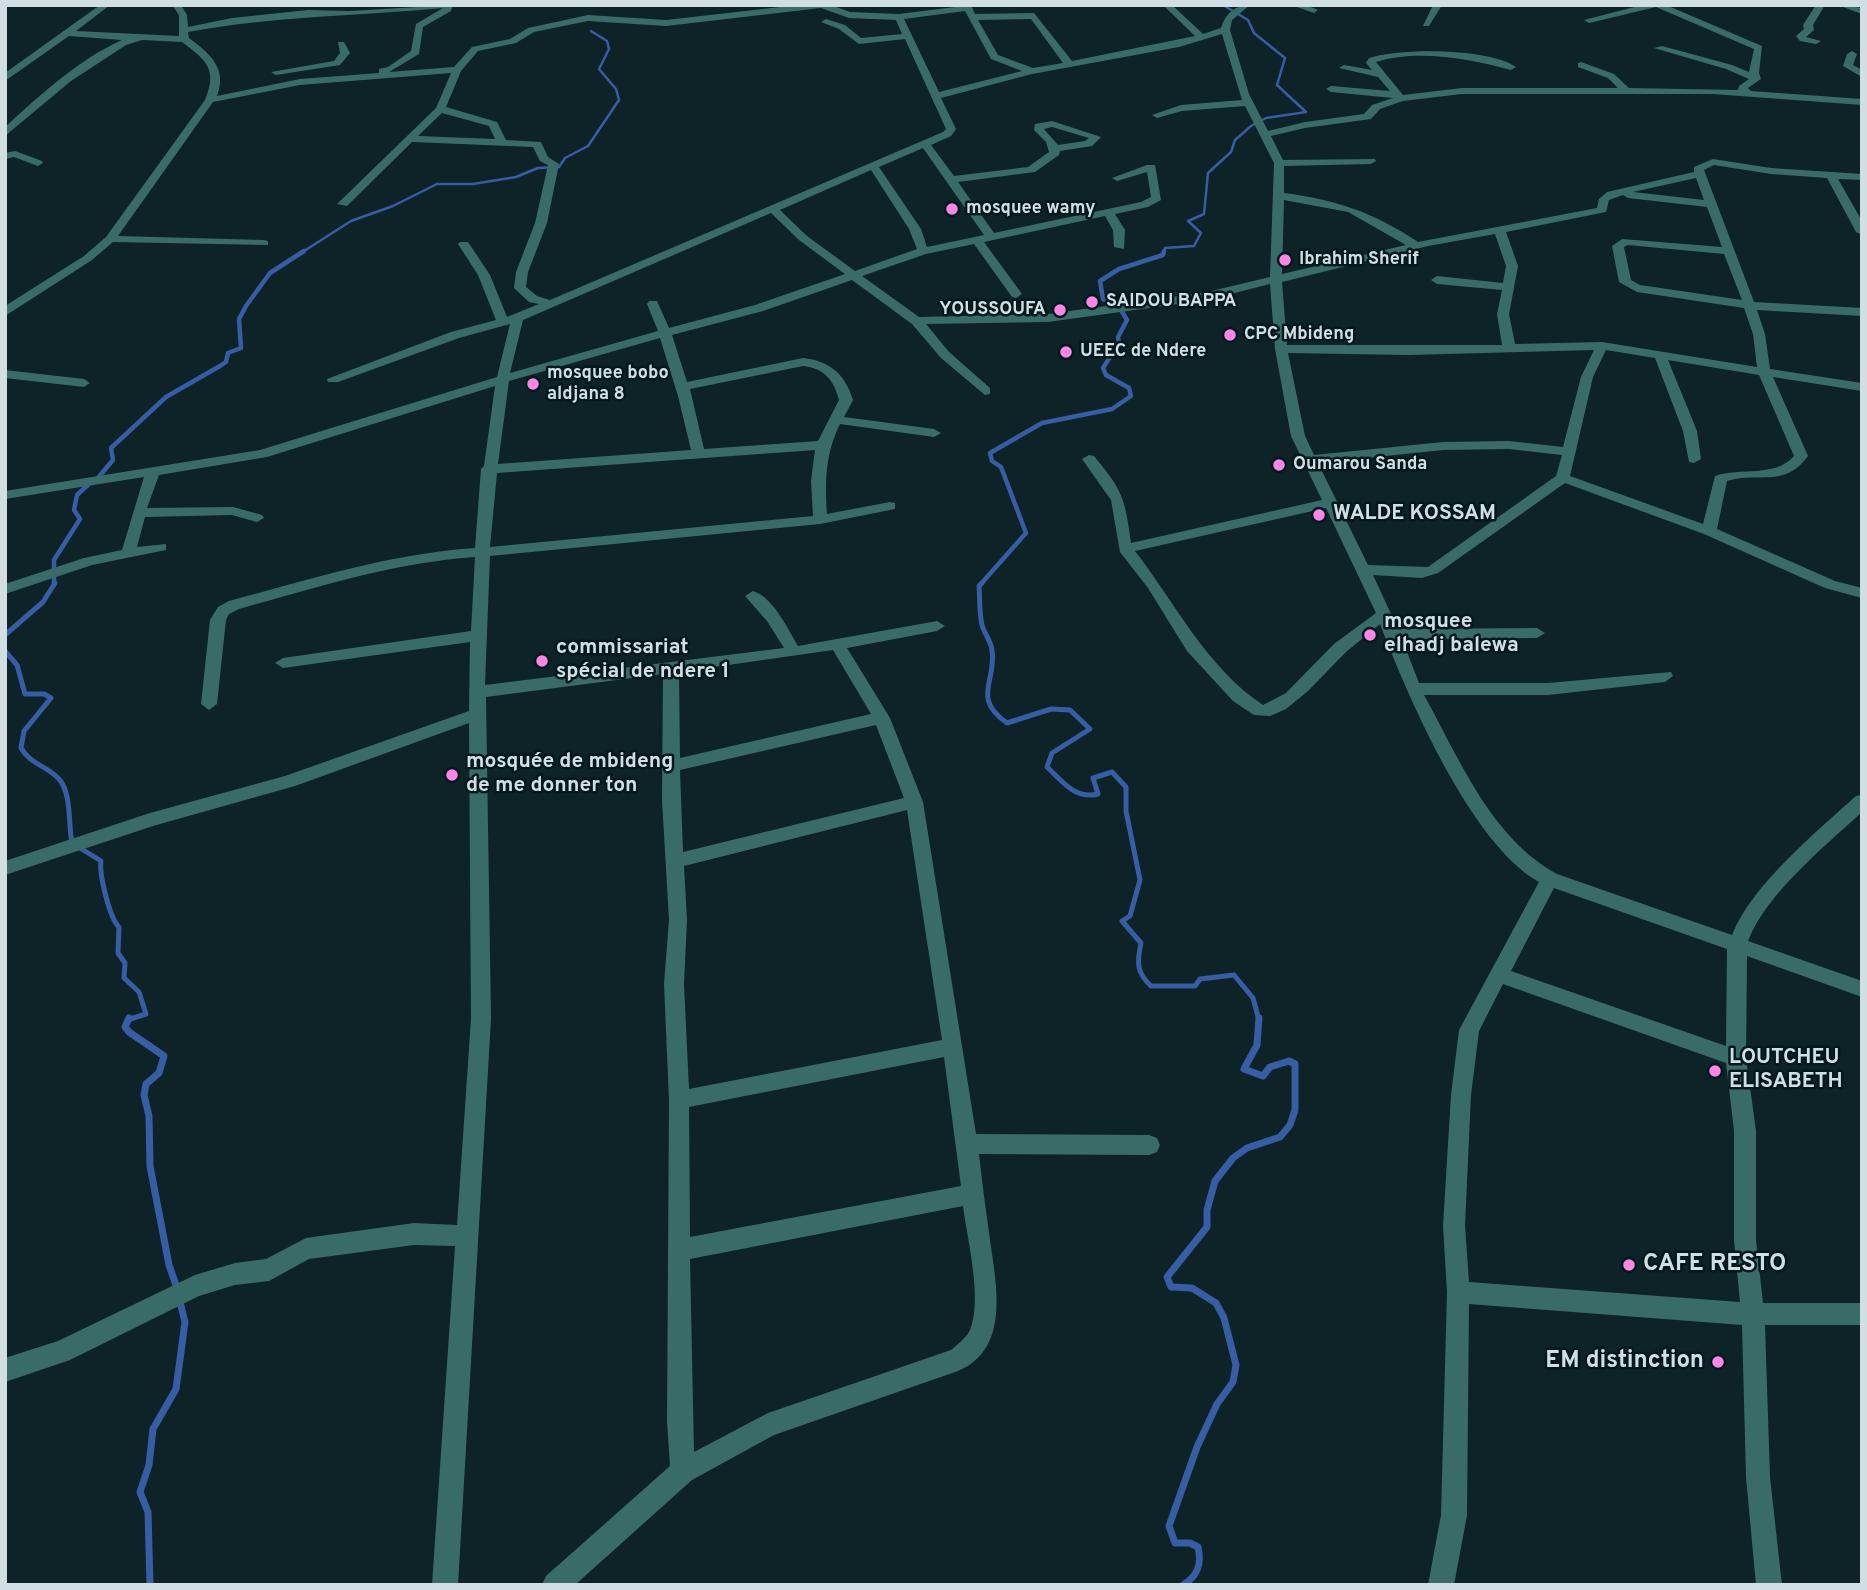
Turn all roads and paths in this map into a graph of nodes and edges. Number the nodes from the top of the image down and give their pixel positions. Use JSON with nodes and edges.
{"nodes":[{"id":1,"x":106,"y":5,"type":"edge"},
{"id":2,"x":176,"y":5,"type":"edge"},
{"id":3,"x":448,"y":5,"type":"edge"},
{"id":4,"x":822,"y":5,"type":"edge"},
{"id":5,"x":1295,"y":5,"type":"edge"},
{"id":6,"x":1438,"y":5,"type":"edge"},
{"id":7,"x":1656,"y":5,"type":"edge"},
{"id":8,"x":1821,"y":5,"type":"edge"},
{"id":9,"x":1846,"y":5,"type":"edge"},
{"id":10,"x":1166,"y":6,"type":"edge"},
{"id":11,"x":968,"y":10,"type":"edge"},
{"id":12,"x":1240,"y":10,"type":"edge"},
{"id":13,"x":1314,"y":10,"type":"dead end"},
{"id":14,"x":1862,"y":11,"type":"edge"},
{"id":15,"x":900,"y":17,"type":"junction"},
{"id":16,"x":1589,"y":20,"type":"dead end"},
{"id":17,"x":826,"y":22,"type":"dead end"},
{"id":18,"x":1426,"y":24,"type":"dead end"},
{"id":19,"x":1225,"y":30,"type":"junction"},
{"id":20,"x":66,"y":33,"type":"junction"},
{"id":21,"x":184,"y":34,"type":"junction"},
{"id":22,"x":908,"y":36,"type":"junction"},
{"id":23,"x":134,"y":38,"type":"junction"},
{"id":24,"x":1202,"y":38,"type":"junction"},
{"id":25,"x":1815,"y":41,"type":"dead end"},
{"id":26,"x":341,"y":44,"type":"dead end"},
{"id":27,"x":1659,"y":48,"type":"dead end"},
{"id":28,"x":1852,"y":54,"type":"dead end"},
{"id":29,"x":1069,"y":64,"type":"junction"},
{"id":30,"x":1581,"y":65,"type":"dead end"},
{"id":31,"x":1511,"y":67,"type":"dead end"},
{"id":32,"x":1344,"y":68,"type":"dead end"},
{"id":33,"x":457,"y":70,"type":"junction"},
{"id":34,"x":1033,"y":71,"type":"junction"},
{"id":35,"x":1862,"y":74,"type":"edge"},
{"id":36,"x":1381,"y":75,"type":"junction"},
{"id":37,"x":5,"y":78,"type":"edge"},
{"id":38,"x":1042,"y":79,"type":"dead end"},
{"id":39,"x":1756,"y":79,"type":"junction"},
{"id":40,"x":323,"y":80,"type":"junction"},
{"id":41,"x":259,"y":89,"type":"junction"},
{"id":42,"x":1331,"y":89,"type":"dead end"},
{"id":43,"x":1626,"y":91,"type":"junction"},
{"id":44,"x":1750,"y":95,"type":"junction"},
{"id":45,"x":937,"y":96,"type":"junction"},
{"id":46,"x":1399,"y":97,"type":"junction"},
{"id":47,"x":210,"y":100,"type":"junction"},
{"id":48,"x":1862,"y":102,"type":"edge"},
{"id":49,"x":1248,"y":103,"type":"junction"},
{"id":50,"x":440,"y":109,"type":"junction"},
{"id":51,"x":1157,"y":115,"type":"dead end"},
{"id":52,"x":1262,"y":126,"type":"junction"},
{"id":53,"x":5,"y":133,"type":"edge"},
{"id":54,"x":410,"y":139,"type":"junction"},
{"id":55,"x":502,"y":143,"type":"junction"},
{"id":56,"x":926,"y":145,"type":"junction"},
{"id":57,"x":1054,"y":149,"type":"junction"},
{"id":58,"x":5,"y":156,"type":"edge"},
{"id":59,"x":1371,"y":161,"type":"dead end"},
{"id":60,"x":38,"y":163,"type":"dead end"},
{"id":61,"x":1279,"y":163,"type":"junction"},
{"id":62,"x":874,"y":167,"type":"junction"},
{"id":63,"x":1700,"y":174,"type":"junction"},
{"id":64,"x":1831,"y":175,"type":"junction"},
{"id":65,"x":1862,"y":177,"type":"edge"},
{"id":66,"x":1117,"y":178,"type":"dead end"},
{"id":67,"x":951,"y":180,"type":"junction"},
{"id":68,"x":1611,"y":194,"type":"junction"},
{"id":69,"x":1279,"y":196,"type":"junction"},
{"id":70,"x":343,"y":204,"type":"dead end"},
{"id":71,"x":1712,"y":204,"type":"junction"},
{"id":72,"x":775,"y":211,"type":"junction"},
{"id":73,"x":1108,"y":212,"type":"junction"},
{"id":74,"x":1499,"y":228,"type":"junction"},
{"id":75,"x":1862,"y":232,"type":"edge"},
{"id":76,"x":990,"y":236,"type":"junction"},
{"id":77,"x":110,"y":239,"type":"junction"},
{"id":78,"x":976,"y":239,"type":"junction"},
{"id":79,"x":264,"y":243,"type":"dead end"},
{"id":80,"x":464,"y":244,"type":"dead end"},
{"id":81,"x":1416,"y":246,"type":"junction"},
{"id":82,"x":1120,"y":247,"type":"dead end"},
{"id":83,"x":923,"y":251,"type":"junction"},
{"id":84,"x":1728,"y":251,"type":"junction"},
{"id":85,"x":853,"y":273,"type":"junction"},
{"id":86,"x":1437,"y":280,"type":"dead end"},
{"id":87,"x":1276,"y":281,"type":"junction"},
{"id":88,"x":1508,"y":287,"type":"junction"},
{"id":89,"x":1016,"y":294,"type":"dead end"},
{"id":90,"x":552,"y":304,"type":"junction"},
{"id":91,"x":653,"y":304,"type":"dead end"},
{"id":92,"x":1749,"y":304,"type":"junction"},
{"id":93,"x":5,"y":312,"type":"edge"},
{"id":94,"x":1862,"y":312,"type":"edge"},
{"id":95,"x":511,"y":320,"type":"junction"},
{"id":96,"x":916,"y":321,"type":"junction"},
{"id":97,"x":666,"y":334,"type":"junction"},
{"id":98,"x":1602,"y":346,"type":"junction"},
{"id":99,"x":1509,"y":348,"type":"junction"},
{"id":100,"x":1281,"y":349,"type":"junction"},
{"id":101,"x":1659,"y":353,"type":"junction"},
{"id":102,"x":1764,"y":371,"type":"junction"},
{"id":103,"x":5,"y":374,"type":"edge"},
{"id":104,"x":333,"y":379,"type":"dead end"},
{"id":105,"x":503,"y":379,"type":"junction"},
{"id":106,"x":84,"y":383,"type":"dead end"},
{"id":107,"x":682,"y":387,"type":"junction"},
{"id":108,"x":1862,"y":387,"type":"edge"},
{"id":109,"x":985,"y":391,"type":"dead end"},
{"id":110,"x":836,"y":420,"type":"junction"},
{"id":111,"x":934,"y":433,"type":"dead end"},
{"id":112,"x":823,"y":445,"type":"junction"},
{"id":113,"x":1570,"y":452,"type":"junction"},
{"id":114,"x":698,"y":453,"type":"junction"},
{"id":115,"x":1694,"y":458,"type":"dead end"},
{"id":116,"x":1089,"y":459,"type":"dead end"},
{"id":117,"x":1310,"y":460,"type":"junction"},
{"id":118,"x":154,"y":469,"type":"junction"},
{"id":119,"x":488,"y":469,"type":"junction"},
{"id":120,"x":1563,"y":478,"type":"junction"},
{"id":121,"x":5,"y":495,"type":"edge"},
{"id":122,"x":1329,"y":503,"type":"junction"},
{"id":123,"x":890,"y":506,"type":"dead end"},
{"id":124,"x":138,"y":513,"type":"junction"},
{"id":125,"x":257,"y":518,"type":"dead end"},
{"id":126,"x":820,"y":520,"type":"junction"},
{"id":127,"x":1709,"y":531,"type":"junction"},
{"id":128,"x":161,"y":547,"type":"dead end"},
{"id":129,"x":1125,"y":549,"type":"junction"},
{"id":130,"x":482,"y":553,"type":"junction"},
{"id":131,"x":128,"y":554,"type":"junction"},
{"id":132,"x":1363,"y":570,"type":"junction"},
{"id":133,"x":5,"y":589,"type":"edge"},
{"id":134,"x":1862,"y":593,"type":"edge"},
{"id":135,"x":753,"y":596,"type":"dead end"},
{"id":136,"x":1384,"y":614,"type":"junction"},
{"id":137,"x":937,"y":626,"type":"dead end"},
{"id":138,"x":1536,"y":633,"type":"dead end"},
{"id":139,"x":1393,"y":634,"type":"junction"},
{"id":140,"x":479,"y":635,"type":"junction"},
{"id":141,"x":836,"y":644,"type":"junction"},
{"id":142,"x":794,"y":652,"type":"junction"},
{"id":143,"x":284,"y":663,"type":"dead end"},
{"id":144,"x":671,"y":668,"type":"junction"},
{"id":145,"x":1665,"y":676,"type":"dead end"},
{"id":146,"x":1413,"y":689,"type":"junction"},
{"id":147,"x":478,"y":692,"type":"junction"},
{"id":148,"x":209,"y":704,"type":"dead end"},
{"id":149,"x":477,"y":714,"type":"junction"},
{"id":150,"x":882,"y":718,"type":"junction"},
{"id":151,"x":671,"y":766,"type":"junction"},
{"id":152,"x":1862,"y":801,"type":"edge"},
{"id":153,"x":914,"y":802,"type":"junction"},
{"id":154,"x":677,"y":861,"type":"junction"},
{"id":155,"x":5,"y":868,"type":"edge"},
{"id":156,"x":1550,"y":879,"type":"junction"},
{"id":157,"x":1737,"y":946,"type":"junction"},
{"id":158,"x":1497,"y":974,"type":"junction"},
{"id":159,"x":1862,"y":989,"type":"edge"},
{"id":160,"x":951,"y":1047,"type":"junction"},
{"id":161,"x":1736,"y":1058,"type":"junction"},
{"id":162,"x":679,"y":1100,"type":"junction"},
{"id":163,"x":966,"y":1144,"type":"junction"},
{"id":164,"x":1149,"y":1144,"type":"dead end"},
{"id":165,"x":972,"y":1194,"type":"junction"},
{"id":166,"x":469,"y":1236,"type":"junction"},
{"id":167,"x":679,"y":1250,"type":"junction"},
{"id":168,"x":1458,"y":1292,"type":"junction"},
{"id":169,"x":1753,"y":1314,"type":"junction"},
{"id":170,"x":1862,"y":1314,"type":"edge"},
{"id":171,"x":5,"y":1370,"type":"edge"},
{"id":172,"x":683,"y":1471,"type":"junction"},
{"id":173,"x":445,"y":1585,"type":"edge"},
{"id":174,"x":555,"y":1585,"type":"edge"},
{"id":175,"x":1441,"y":1585,"type":"edge"},
{"id":176,"x":1769,"y":1585,"type":"edge"}],
"edges":[{"from":1,"to":20,"type":"street"},
{"from":2,"to":21,"type":"street"},
{"from":3,"to":21,"type":"street"},
{"from":3,"to":40,"type":"street"},
{"from":4,"to":15,"type":"street"},
{"from":4,"to":33,"type":"street"},
{"from":5,"to":13,"type":"street"},
{"from":6,"to":18,"type":"street"},
{"from":7,"to":16,"type":"street"},
{"from":7,"to":39,"type":"street"},
{"from":8,"to":25,"type":"street"},
{"from":9,"to":14,"type":"street"},
{"from":10,"to":24,"type":"street"},
{"from":11,"to":15,"type":"street"},
{"from":11,"to":29,"type":"street"},
{"from":11,"to":34,"type":"street"},
{"from":12,"to":19,"type":"street"},
{"from":15,"to":22,"type":"street"},
{"from":17,"to":22,"type":"street"},
{"from":19,"to":24,"type":"street"},
{"from":19,"to":49,"type":"street"},
{"from":20,"to":23,"type":"street"},
{"from":20,"to":37,"type":"street"},
{"from":21,"to":23,"type":"street"},
{"from":21,"to":47,"type":"street"},
{"from":22,"to":45,"type":"street"},
{"from":23,"to":53,"type":"street"},
{"from":24,"to":29,"type":"street"},
{"from":26,"to":41,"type":"street"},
{"from":27,"to":39,"type":"street"},
{"from":28,"to":35,"type":"street"},
{"from":29,"to":34,"type":"street"},
{"from":30,"to":43,"type":"street"},
{"from":31,"to":36,"type":"street"},
{"from":32,"to":36,"type":"street"},
{"from":33,"to":40,"type":"street"},
{"from":33,"to":50,"type":"street"},
{"from":34,"to":38,"type":"street"},
{"from":34,"to":45,"type":"street"},
{"from":36,"to":46,"type":"street"},
{"from":39,"to":44,"type":"street"},
{"from":40,"to":41,"type":"street"},
{"from":41,"to":47,"type":"street"},
{"from":42,"to":46,"type":"street"},
{"from":43,"to":44,"type":"street"},
{"from":43,"to":46,"type":"street"},
{"from":44,"to":48,"type":"street"},
{"from":45,"to":56,"type":"street"},
{"from":46,"to":52,"type":"street"},
{"from":47,"to":77,"type":"street"},
{"from":49,"to":51,"type":"street"},
{"from":49,"to":52,"type":"street"},
{"from":50,"to":54,"type":"street"},
{"from":50,"to":55,"type":"street"},
{"from":52,"to":61,"type":"street"},
{"from":54,"to":55,"type":"street"},
{"from":54,"to":70,"type":"street"},
{"from":55,"to":90,"type":"street"},
{"from":56,"to":62,"type":"street"},
{"from":56,"to":67,"type":"street"},
{"from":57,"to":57,"type":"street"},
{"from":57,"to":67,"type":"street"},
{"from":58,"to":60,"type":"street"},
{"from":59,"to":61,"type":"street"},
{"from":61,"to":69,"type":"street"},
{"from":62,"to":72,"type":"street"},
{"from":62,"to":83,"type":"street"},
{"from":63,"to":64,"type":"street"},
{"from":63,"to":68,"type":"street"},
{"from":63,"to":71,"type":"street"},
{"from":64,"to":65,"type":"street"},
{"from":64,"to":75,"type":"street"},
{"from":66,"to":73,"type":"street"},
{"from":67,"to":76,"type":"street"},
{"from":68,"to":71,"type":"street"},
{"from":68,"to":74,"type":"street"},
{"from":69,"to":81,"type":"street"},
{"from":69,"to":87,"type":"street"},
{"from":71,"to":84,"type":"street"},
{"from":72,"to":85,"type":"street"},
{"from":72,"to":90,"type":"street"},
{"from":73,"to":76,"type":"street"},
{"from":73,"to":82,"type":"street"},
{"from":74,"to":81,"type":"street"},
{"from":74,"to":88,"type":"street"},
{"from":76,"to":78,"type":"street"},
{"from":77,"to":79,"type":"street"},
{"from":77,"to":93,"type":"street"},
{"from":78,"to":83,"type":"street"},
{"from":78,"to":89,"type":"street"},
{"from":80,"to":95,"type":"street"},
{"from":81,"to":87,"type":"street"},
{"from":83,"to":85,"type":"street"},
{"from":84,"to":92,"type":"street"},
{"from":84,"to":92,"type":"street"},
{"from":85,"to":96,"type":"street"},
{"from":85,"to":97,"type":"street"},
{"from":86,"to":88,"type":"street"},
{"from":87,"to":96,"type":"street"},
{"from":87,"to":100,"type":"street"},
{"from":88,"to":99,"type":"street"},
{"from":90,"to":95,"type":"street"},
{"from":91,"to":97,"type":"street"},
{"from":92,"to":94,"type":"street"},
{"from":92,"to":102,"type":"street"},
{"from":95,"to":104,"type":"street"},
{"from":95,"to":105,"type":"street"},
{"from":96,"to":109,"type":"street"},
{"from":97,"to":105,"type":"street"},
{"from":97,"to":107,"type":"street"},
{"from":98,"to":99,"type":"street"},
{"from":98,"to":101,"type":"street"},
{"from":98,"to":113,"type":"street"},
{"from":99,"to":100,"type":"street"},
{"from":100,"to":117,"type":"street"},
{"from":101,"to":102,"type":"street"},
{"from":101,"to":115,"type":"street"},
{"from":102,"to":108,"type":"street"},
{"from":102,"to":127,"type":"street"},
{"from":103,"to":106,"type":"street"},
{"from":105,"to":118,"type":"street"},
{"from":105,"to":119,"type":"street"},
{"from":107,"to":110,"type":"street"},
{"from":107,"to":114,"type":"street"},
{"from":110,"to":111,"type":"street"},
{"from":110,"to":112,"type":"street"},
{"from":112,"to":114,"type":"street"},
{"from":112,"to":126,"type":"street"},
{"from":113,"to":117,"type":"street"},
{"from":113,"to":120,"type":"street"},
{"from":114,"to":119,"type":"street"},
{"from":116,"to":129,"type":"street"},
{"from":117,"to":122,"type":"street"},
{"from":118,"to":121,"type":"street"},
{"from":118,"to":124,"type":"street"},
{"from":119,"to":130,"type":"street"},
{"from":120,"to":127,"type":"street"},
{"from":120,"to":132,"type":"street"},
{"from":122,"to":129,"type":"street"},
{"from":122,"to":132,"type":"street"},
{"from":123,"to":126,"type":"street"},
{"from":124,"to":125,"type":"street"},
{"from":124,"to":131,"type":"street"},
{"from":126,"to":130,"type":"street"},
{"from":127,"to":134,"type":"street"},
{"from":128,"to":131,"type":"street"},
{"from":129,"to":136,"type":"street"},
{"from":130,"to":140,"type":"street"},
{"from":130,"to":148,"type":"street"},
{"from":131,"to":133,"type":"street"},
{"from":132,"to":136,"type":"street"},
{"from":135,"to":142,"type":"street"},
{"from":136,"to":139,"type":"street"},
{"from":137,"to":141,"type":"street"},
{"from":138,"to":139,"type":"street"},
{"from":139,"to":146,"type":"street"},
{"from":140,"to":143,"type":"street"},
{"from":140,"to":147,"type":"street"},
{"from":141,"to":142,"type":"street"},
{"from":141,"to":150,"type":"street"},
{"from":142,"to":144,"type":"street"},
{"from":144,"to":147,"type":"street"},
{"from":144,"to":151,"type":"street"},
{"from":145,"to":146,"type":"street"},
{"from":146,"to":156,"type":"street"},
{"from":147,"to":149,"type":"street"},
{"from":149,"to":155,"type":"street"},
{"from":149,"to":166,"type":"street"},
{"from":150,"to":151,"type":"street"},
{"from":150,"to":153,"type":"street"},
{"from":151,"to":154,"type":"street"},
{"from":152,"to":157,"type":"street"},
{"from":153,"to":154,"type":"street"},
{"from":153,"to":160,"type":"street"},
{"from":154,"to":162,"type":"street"},
{"from":156,"to":157,"type":"street"},
{"from":156,"to":158,"type":"street"},
{"from":157,"to":159,"type":"street"},
{"from":157,"to":161,"type":"street"},
{"from":158,"to":161,"type":"street"},
{"from":158,"to":168,"type":"street"},
{"from":160,"to":162,"type":"street"},
{"from":160,"to":163,"type":"street"},
{"from":161,"to":169,"type":"street"},
{"from":162,"to":167,"type":"street"},
{"from":163,"to":164,"type":"street"},
{"from":163,"to":165,"type":"street"},
{"from":165,"to":167,"type":"street"},
{"from":165,"to":172,"type":"street"},
{"from":166,"to":171,"type":"street"},
{"from":166,"to":173,"type":"street"},
{"from":167,"to":172,"type":"street"},
{"from":168,"to":169,"type":"street"},
{"from":168,"to":175,"type":"street"},
{"from":169,"to":170,"type":"street"},
{"from":169,"to":176,"type":"street"},
{"from":172,"to":174,"type":"street"}]}
